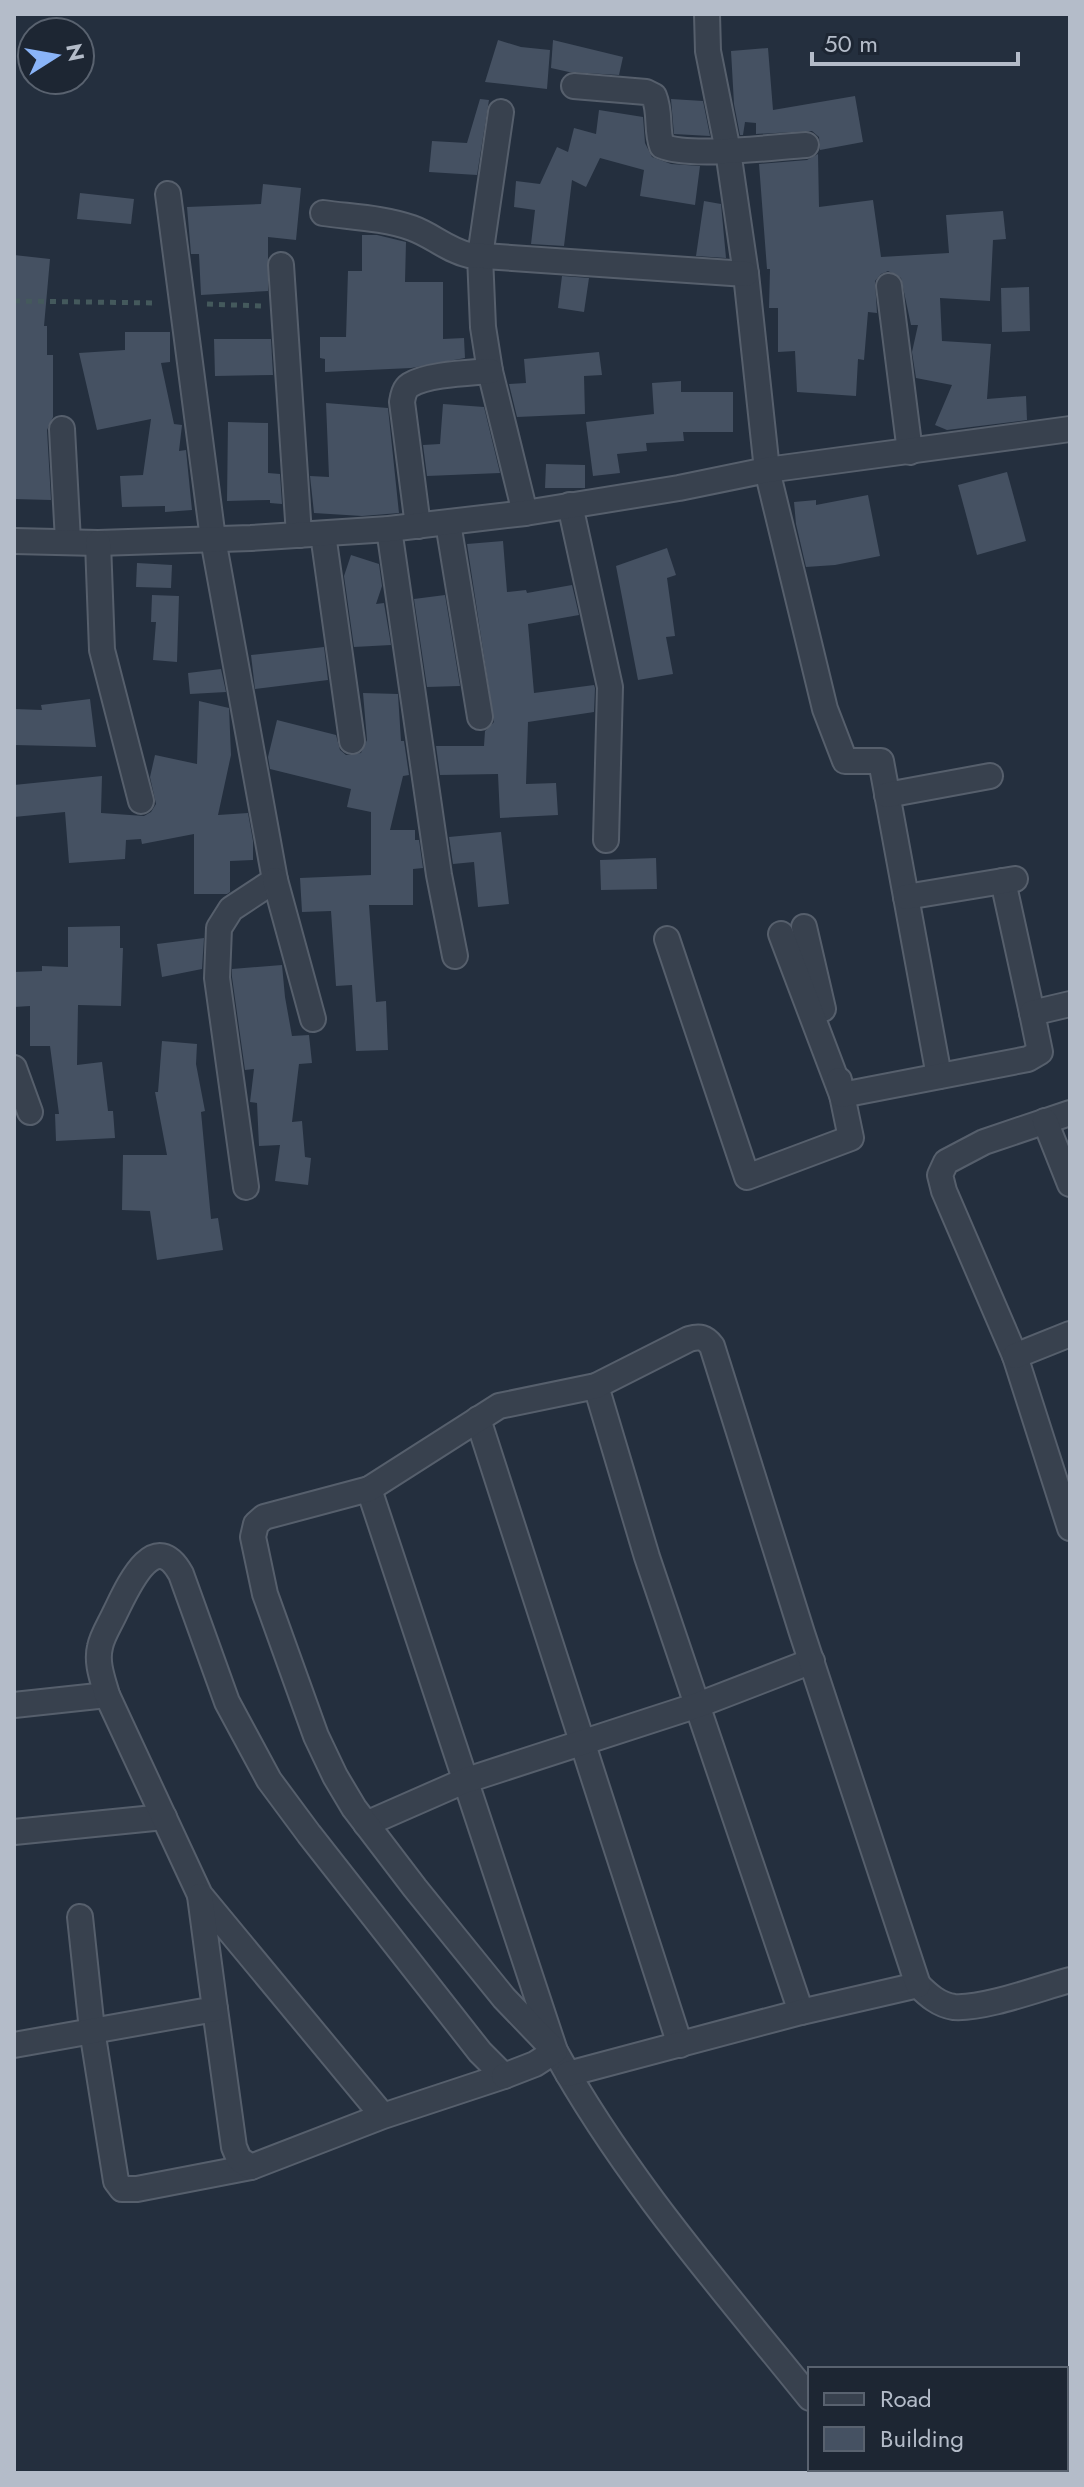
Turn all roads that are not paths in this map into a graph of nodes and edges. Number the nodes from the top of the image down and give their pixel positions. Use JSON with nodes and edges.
{"nodes":[{"id":1,"x":707,"y":14,"type":"edge"},
{"id":2,"x":574,"y":86,"type":"dead end"},
{"id":3,"x":501,"y":112,"type":"dead end"},
{"id":4,"x":806,"y":145,"type":"dead end"},
{"id":5,"x":728,"y":151,"type":"junction"},
{"id":6,"x":168,"y":194,"type":"dead end"},
{"id":7,"x":323,"y":213,"type":"dead end"},
{"id":8,"x":480,"y":256,"type":"junction"},
{"id":9,"x":281,"y":265,"type":"dead end"},
{"id":10,"x":746,"y":274,"type":"junction"},
{"id":11,"x":889,"y":286,"type":"dead end"},
{"id":12,"x":490,"y":371,"type":"junction"},
{"id":13,"x":62,"y":429,"type":"dead end"},
{"id":14,"x":1070,"y":429,"type":"edge"},
{"id":15,"x":910,"y":452,"type":"junction"},
{"id":16,"x":767,"y":470,"type":"junction"},
{"id":17,"x":570,"y":505,"type":"junction"},
{"id":18,"x":525,"y":513,"type":"junction"},
{"id":19,"x":448,"y":523,"type":"junction"},
{"id":20,"x":418,"y":526,"type":"junction"},
{"id":21,"x":389,"y":529,"type":"junction"},
{"id":22,"x":311,"y":535,"type":"junction"},
{"id":23,"x":213,"y":539,"type":"junction"},
{"id":24,"x":14,"y":541,"type":"edge"},
{"id":25,"x":68,"y":541,"type":"junction"},
{"id":26,"x":98,"y":543,"type":"junction"},
{"id":27,"x":480,"y":717,"type":"dead end"},
{"id":28,"x":352,"y":741,"type":"dead end"},
{"id":29,"x":990,"y":776,"type":"dead end"},
{"id":30,"x":887,"y":795,"type":"junction"},
{"id":31,"x":141,"y":801,"type":"dead end"},
{"id":32,"x":606,"y":840,"type":"dead end"},
{"id":33,"x":275,"y":880,"type":"junction"},
{"id":34,"x":906,"y":897,"type":"junction"},
{"id":35,"x":792,"y":931,"type":"dead end"},
{"id":36,"x":667,"y":939,"type":"dead end"},
{"id":37,"x":455,"y":956,"type":"dead end"},
{"id":38,"x":1070,"y":1004,"type":"edge"},
{"id":39,"x":1032,"y":1013,"type":"junction"},
{"id":40,"x":313,"y":1019,"type":"dead end"},
{"id":41,"x":14,"y":1068,"type":"edge"},
{"id":42,"x":939,"y":1076,"type":"junction"},
{"id":43,"x":842,"y":1095,"type":"junction"},
{"id":44,"x":30,"y":1112,"type":"dead end"},
{"id":45,"x":1070,"y":1113,"type":"edge"},
{"id":46,"x":1045,"y":1121,"type":"junction"},
{"id":47,"x":1070,"y":1184,"type":"edge"},
{"id":48,"x":246,"y":1187,"type":"dead end"},
{"id":49,"x":1070,"y":1334,"type":"edge"},
{"id":50,"x":1015,"y":1356,"type":"junction"},
{"id":51,"x":596,"y":1386,"type":"junction"},
{"id":52,"x":478,"y":1419,"type":"junction"},
{"id":53,"x":369,"y":1489,"type":"junction"},
{"id":54,"x":1070,"y":1528,"type":"edge"},
{"id":55,"x":812,"y":1661,"type":"junction"},
{"id":56,"x":107,"y":1695,"type":"junction"},
{"id":57,"x":14,"y":1705,"type":"edge"},
{"id":58,"x":698,"y":1705,"type":"junction"},
{"id":59,"x":583,"y":1743,"type":"junction"},
{"id":60,"x":464,"y":1781,"type":"junction"},
{"id":61,"x":164,"y":1817,"type":"junction"},
{"id":62,"x":366,"y":1824,"type":"junction"},
{"id":63,"x":14,"y":1832,"type":"edge"},
{"id":64,"x":200,"y":1895,"type":"junction"},
{"id":65,"x":80,"y":1917,"type":"dead end"},
{"id":66,"x":1070,"y":1980,"type":"edge"},
{"id":67,"x":918,"y":1985,"type":"junction"},
{"id":68,"x":215,"y":2009,"type":"junction"},
{"id":69,"x":801,"y":2012,"type":"junction"},
{"id":70,"x":92,"y":2030,"type":"junction"},
{"id":71,"x":14,"y":2045,"type":"edge"},
{"id":72,"x":680,"y":2045,"type":"junction"},
{"id":73,"x":546,"y":2056,"type":"junction"},
{"id":74,"x":568,"y":2074,"type":"junction"},
{"id":75,"x":504,"y":2076,"type":"junction"},
{"id":76,"x":383,"y":2116,"type":"junction"},
{"id":77,"x":251,"y":2167,"type":"junction"},
{"id":78,"x":808,"y":2396,"type":"edge"}],
"edges":[{"from":1,"to":5,"type":"street"},
{"from":2,"to":5,"type":"street"},
{"from":3,"to":8,"type":"street"},
{"from":4,"to":5,"type":"street"},
{"from":5,"to":10,"type":"street"},
{"from":6,"to":23,"type":"street"},
{"from":7,"to":8,"type":"street"},
{"from":8,"to":10,"type":"street"},
{"from":8,"to":12,"type":"street"},
{"from":9,"to":22,"type":"street"},
{"from":10,"to":16,"type":"street"},
{"from":11,"to":15,"type":"street"},
{"from":12,"to":18,"type":"street"},
{"from":12,"to":20,"type":"street"},
{"from":13,"to":25,"type":"street"},
{"from":14,"to":15,"type":"street"},
{"from":15,"to":16,"type":"street"},
{"from":16,"to":17,"type":"street"},
{"from":16,"to":30,"type":"street"},
{"from":17,"to":18,"type":"street"},
{"from":17,"to":32,"type":"street"},
{"from":18,"to":19,"type":"street"},
{"from":19,"to":20,"type":"street"},
{"from":19,"to":27,"type":"street"},
{"from":20,"to":21,"type":"street"},
{"from":21,"to":22,"type":"street"},
{"from":21,"to":37,"type":"street"},
{"from":22,"to":23,"type":"street"},
{"from":22,"to":28,"type":"street"},
{"from":23,"to":26,"type":"street"},
{"from":23,"to":33,"type":"street"},
{"from":24,"to":25,"type":"street"},
{"from":25,"to":26,"type":"street"},
{"from":26,"to":31,"type":"street"},
{"from":29,"to":30,"type":"street"},
{"from":30,"to":34,"type":"street"},
{"from":33,"to":40,"type":"street"},
{"from":33,"to":48,"type":"street"},
{"from":34,"to":39,"type":"street"},
{"from":34,"to":42,"type":"street"},
{"from":35,"to":43,"type":"street"},
{"from":36,"to":43,"type":"street"},
{"from":38,"to":39,"type":"street"},
{"from":39,"to":42,"type":"street"},
{"from":41,"to":44,"type":"street"},
{"from":42,"to":43,"type":"street"},
{"from":45,"to":46,"type":"street"},
{"from":46,"to":47,"type":"street"},
{"from":46,"to":50,"type":"street"},
{"from":49,"to":50,"type":"street"},
{"from":50,"to":54,"type":"street"},
{"from":51,"to":52,"type":"street"},
{"from":51,"to":55,"type":"street"},
{"from":51,"to":58,"type":"street"},
{"from":52,"to":53,"type":"street"},
{"from":52,"to":59,"type":"street"},
{"from":53,"to":60,"type":"street"},
{"from":53,"to":62,"type":"street"},
{"from":55,"to":58,"type":"street"},
{"from":55,"to":67,"type":"street"},
{"from":56,"to":57,"type":"street"},
{"from":56,"to":61,"type":"street"},
{"from":56,"to":75,"type":"street"},
{"from":58,"to":59,"type":"street"},
{"from":58,"to":69,"type":"street"},
{"from":59,"to":60,"type":"street"},
{"from":59,"to":72,"type":"street"},
{"from":60,"to":62,"type":"street"},
{"from":60,"to":73,"type":"street"},
{"from":61,"to":63,"type":"street"},
{"from":61,"to":64,"type":"street"},
{"from":62,"to":73,"type":"street"},
{"from":64,"to":68,"type":"street"},
{"from":64,"to":76,"type":"street"},
{"from":65,"to":70,"type":"street"},
{"from":66,"to":67,"type":"street"},
{"from":67,"to":69,"type":"street"},
{"from":68,"to":70,"type":"street"},
{"from":68,"to":77,"type":"street"},
{"from":69,"to":72,"type":"street"},
{"from":70,"to":71,"type":"street"},
{"from":70,"to":77,"type":"street"},
{"from":72,"to":74,"type":"street"},
{"from":73,"to":74,"type":"street"},
{"from":73,"to":75,"type":"street"},
{"from":74,"to":78,"type":"street"},
{"from":75,"to":76,"type":"street"},
{"from":76,"to":77,"type":"street"}]}
